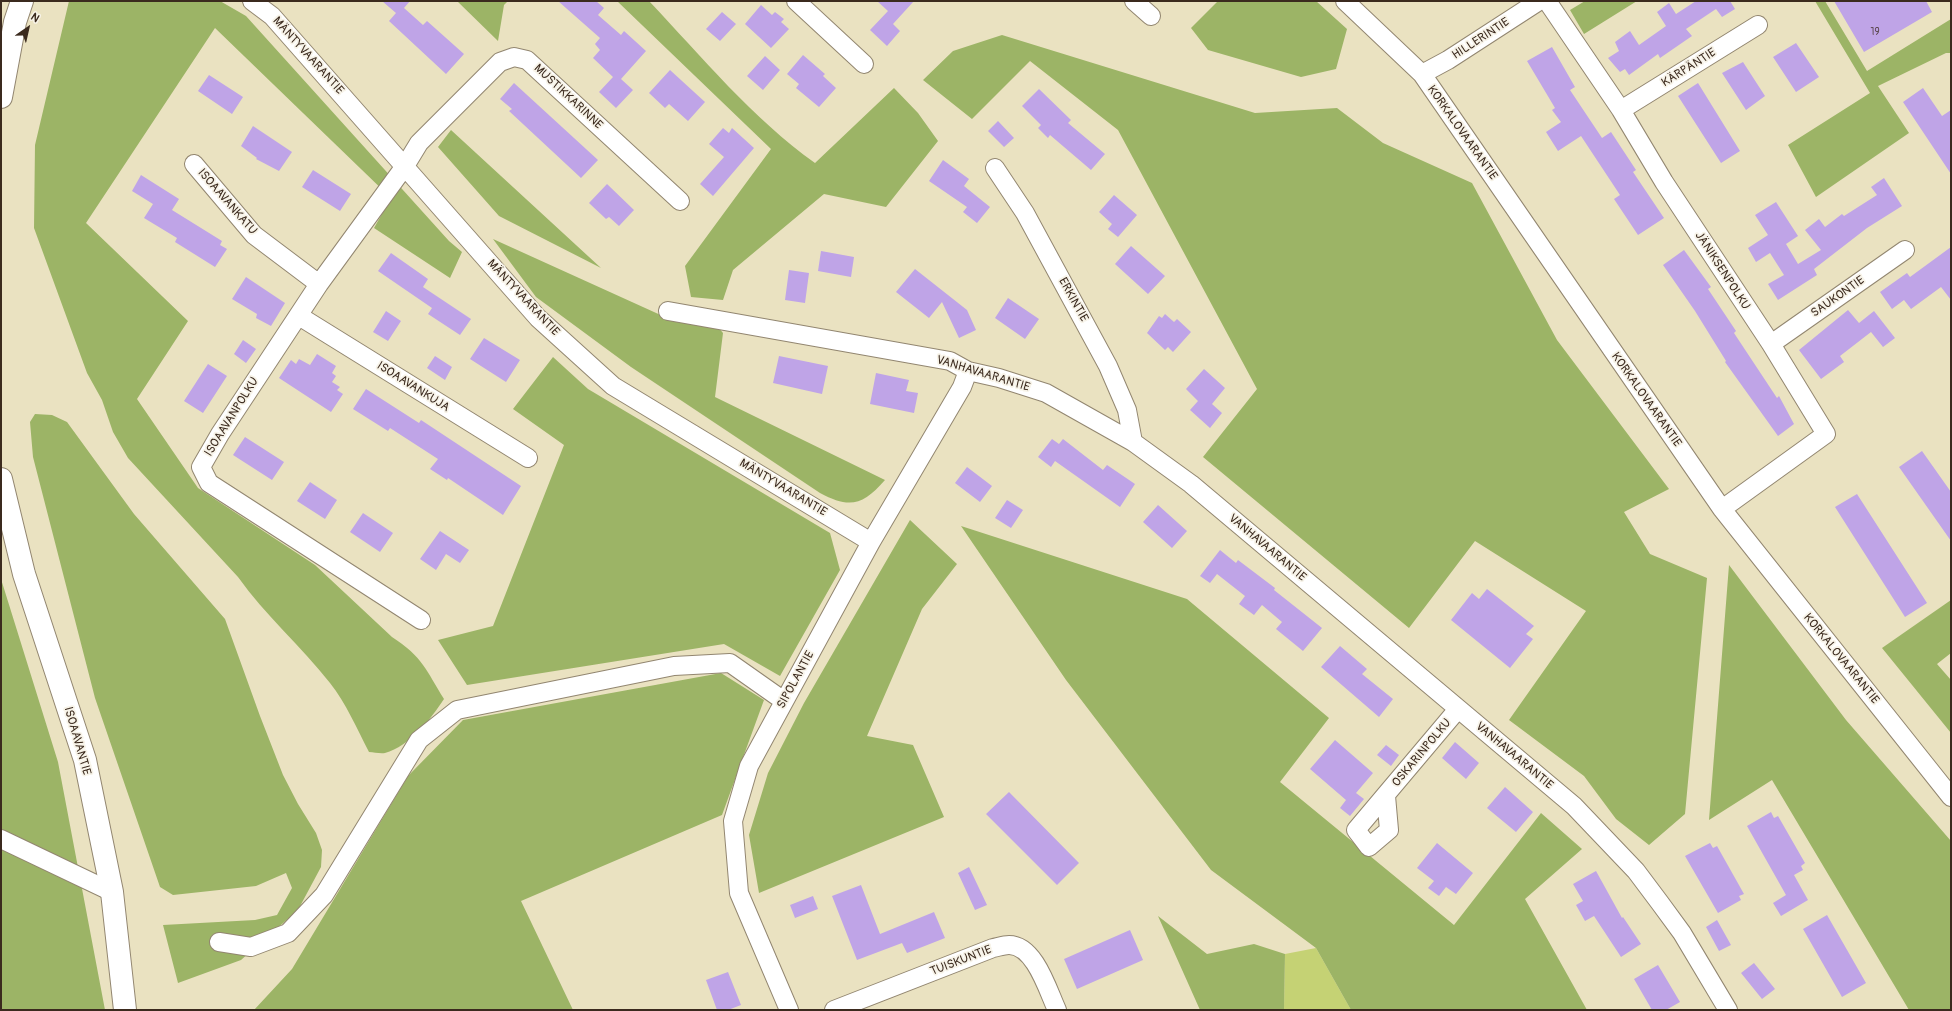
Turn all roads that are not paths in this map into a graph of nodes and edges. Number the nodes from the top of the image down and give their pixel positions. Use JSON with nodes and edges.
{"nodes":[{"id":1,"x":22,"y":1,"type":"edge"},
{"id":2,"x":252,"y":1,"type":"edge"},
{"id":3,"x":796,"y":1,"type":"edge"},
{"id":4,"x":1134,"y":1,"type":"edge"},
{"id":5,"x":1345,"y":1,"type":"edge"},
{"id":6,"x":1539,"y":1,"type":"edge"},
{"id":7,"x":1547,"y":1,"type":"edge"},
{"id":8,"x":1151,"y":16,"type":"dead end"},
{"id":9,"x":1758,"y":25,"type":"dead end"},
{"id":10,"x":864,"y":64,"type":"dead end"},
{"id":11,"x":1422,"y":74,"type":"junction"},
{"id":12,"x":1,"y":97,"type":"edge"},
{"id":13,"x":1620,"y":110,"type":"junction"},
{"id":14,"x":194,"y":164,"type":"dead end"},
{"id":15,"x":405,"y":166,"type":"junction"},
{"id":16,"x":995,"y":168,"type":"dead end"},
{"id":17,"x":680,"y":201,"type":"dead end"},
{"id":18,"x":1905,"y":250,"type":"dead end"},
{"id":19,"x":319,"y":284,"type":"junction"},
{"id":20,"x":668,"y":311,"type":"dead end"},
{"id":21,"x":299,"y":316,"type":"junction"},
{"id":22,"x":1771,"y":344,"type":"junction"},
{"id":23,"x":968,"y":372,"type":"junction"},
{"id":24,"x":1134,"y":442,"type":"junction"},
{"id":25,"x":528,"y":458,"type":"dead end"},
{"id":26,"x":1,"y":478,"type":"edge"},
{"id":27,"x":1722,"y":509,"type":"junction"},
{"id":28,"x":871,"y":542,"type":"junction"},
{"id":29,"x":421,"y":620,"type":"dead end"},
{"id":30,"x":784,"y":701,"type":"junction"},
{"id":31,"x":1458,"y":709,"type":"junction"},
{"id":32,"x":1386,"y":796,"type":"dead end"},
{"id":33,"x":1951,"y":797,"type":"edge"},
{"id":34,"x":1,"y":839,"type":"edge"},
{"id":35,"x":112,"y":892,"type":"junction"},
{"id":36,"x":219,"y":942,"type":"dead end"},
{"id":37,"x":126,"y":1010,"type":"edge"},
{"id":38,"x":789,"y":1010,"type":"edge"},
{"id":39,"x":834,"y":1010,"type":"edge"},
{"id":40,"x":1057,"y":1010,"type":"edge"},
{"id":41,"x":1728,"y":1010,"type":"edge"}],
"edges":[{"from":1,"to":12,"type":"main road"},
{"from":2,"to":15,"type":"street","name":"MÄNTYVAARANTIE"},
{"from":3,"to":10,"type":"street"},
{"from":4,"to":8,"type":"street"},
{"from":5,"to":11,"type":"street","name":"KORKALOVAARANTIE"},
{"from":6,"to":11,"type":"street","name":"HILLERINTIE"},
{"from":7,"to":13,"type":"street","name":"JÄNIKSENPOLKU"},
{"from":9,"to":13,"type":"street","name":"KÄRPÄNTIE"},
{"from":11,"to":27,"type":"street","name":"KORKALOVAARANTIE"},
{"from":13,"to":22,"type":"street","name":"JÄNIKSENPOLKU"},
{"from":14,"to":19,"type":"street","name":"ISOAAVANKATU"},
{"from":15,"to":17,"type":"street","name":"MUSTIKKARINNE"},
{"from":15,"to":19,"type":"street","name":"ISOAAVANPOLKU"},
{"from":15,"to":28,"type":"street","name":"MÄNTYVAARANTIE"},
{"from":16,"to":24,"type":"street","name":"ERKINTIE"},
{"from":18,"to":22,"type":"street","name":"SAUKONTIE"},
{"from":19,"to":21,"type":"street","name":"ISOAAVANPOLKU"},
{"from":20,"to":23,"type":"street","name":"VANHAVAARANTIE"},
{"from":21,"to":25,"type":"street","name":"ISOAAVANKUJA"},
{"from":21,"to":29,"type":"street","name":"ISOAAVANPOLKU"},
{"from":22,"to":27,"type":"street","name":"JÄNIKSENPOLKU"},
{"from":23,"to":24,"type":"street","name":"VANHAVAARANTIE"},
{"from":23,"to":28,"type":"street","name":"SIPOLANTIE"},
{"from":24,"to":31,"type":"street","name":"VANHAVAARANTIE"},
{"from":26,"to":35,"type":"main road","name":"ISOAAVANTIE"},
{"from":27,"to":33,"type":"street","name":"KORKALOVAARANTIE"},
{"from":28,"to":30,"type":"street","name":"SIPOLANTIE"},
{"from":30,"to":36,"type":"street"},
{"from":30,"to":38,"type":"street","name":"SIPOLANTIE"},
{"from":31,"to":32,"type":"street","name":"OSKARINPOLKU"},
{"from":31,"to":41,"type":"street","name":"VANHAVAARANTIE"},
{"from":34,"to":35,"type":"street"},
{"from":35,"to":37,"type":"main road","name":"ISOAAVANTIE"},
{"from":39,"to":40,"type":"street","name":"TUISKUNTIE"}]}
